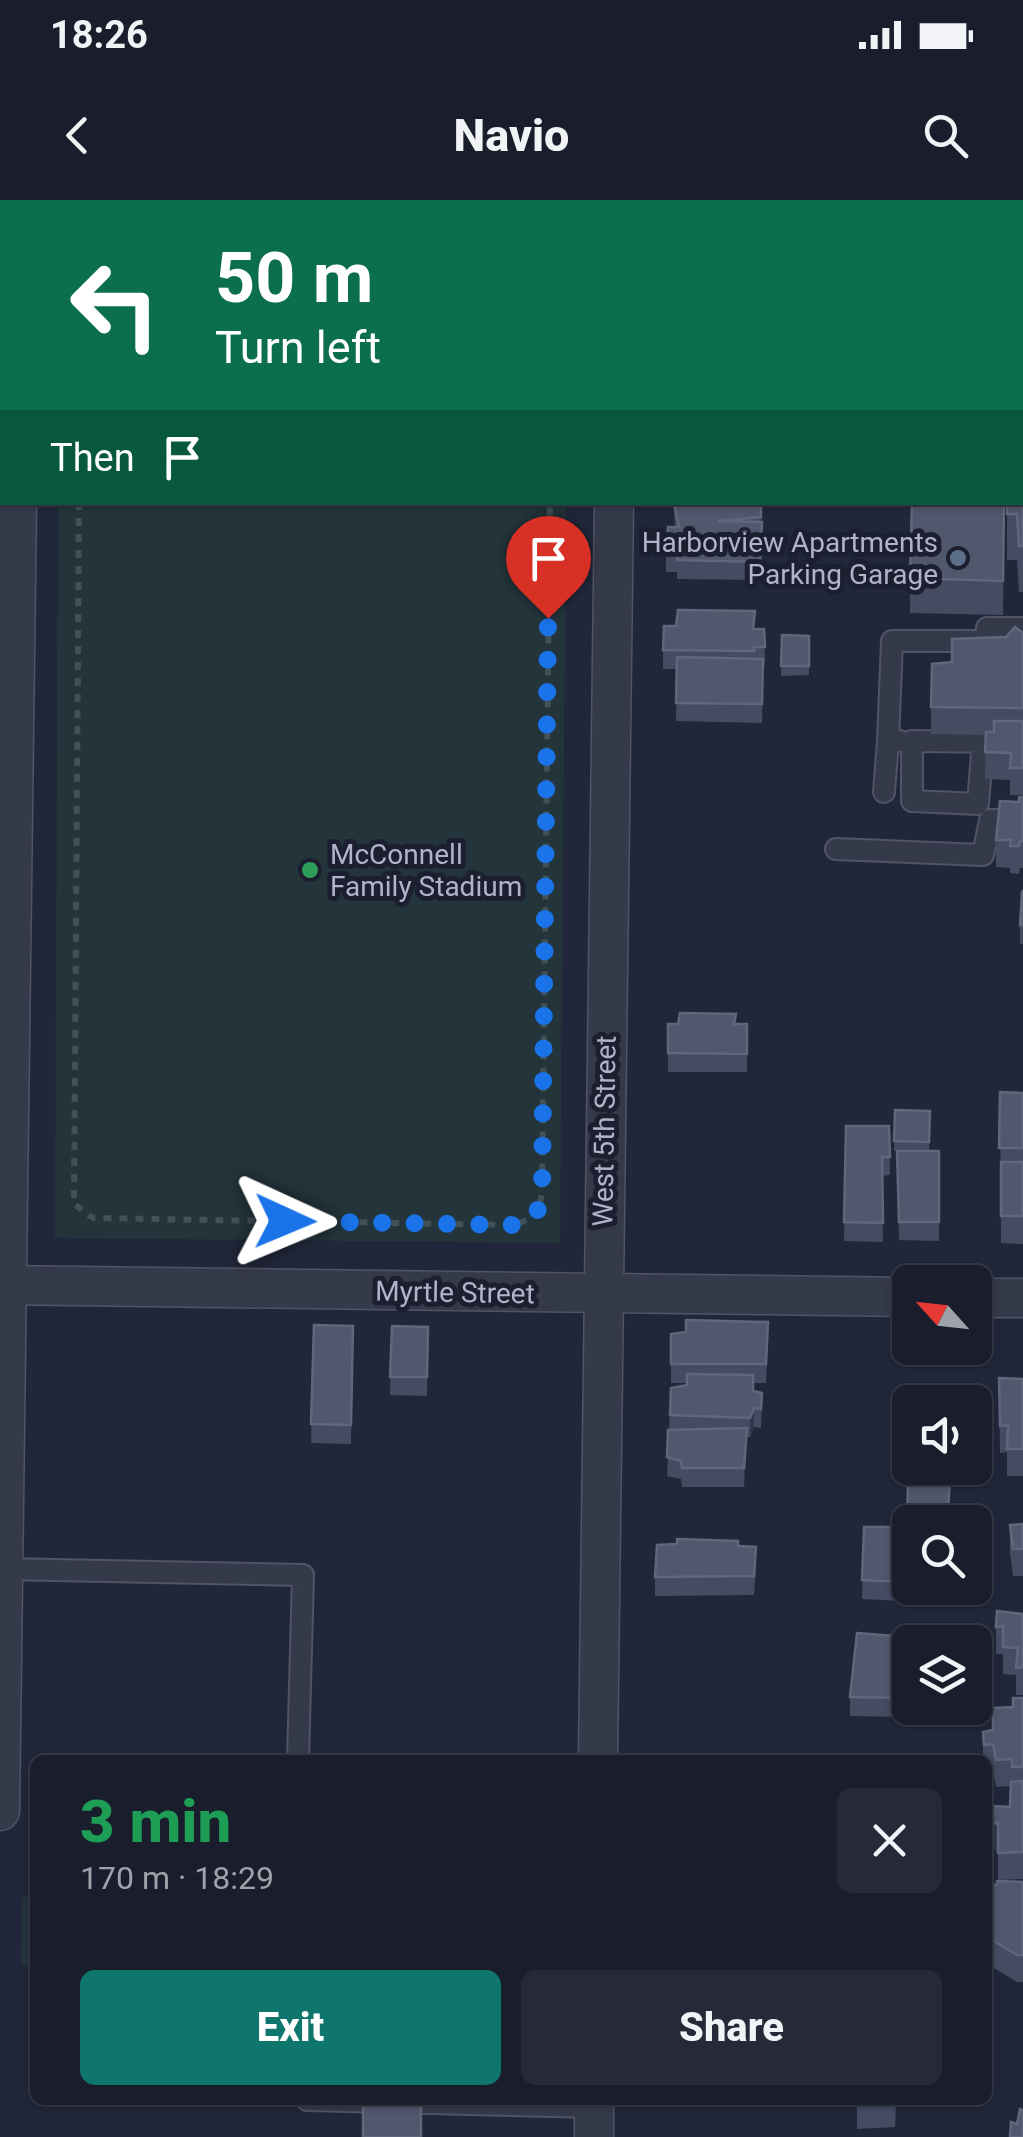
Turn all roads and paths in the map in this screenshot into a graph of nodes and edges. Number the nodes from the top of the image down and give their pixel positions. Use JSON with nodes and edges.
{"nodes":[{"id":1,"x":17,"y":505,"type":"edge"},
{"id":2,"x":79,"y":505,"type":"edge"},
{"id":3,"x":550,"y":505,"type":"edge"},
{"id":4,"x":614,"y":505,"type":"edge"},
{"id":5,"x":1023,"y":628,"type":"edge"},
{"id":6,"x":888,"y":741,"type":"junction"},
{"id":7,"x":982,"y":741,"type":"junction"},
{"id":8,"x":912,"y":742,"type":"junction"},
{"id":9,"x":1023,"y":742,"type":"edge"},
{"id":10,"x":884,"y":792,"type":"dead end"},
{"id":11,"x":1023,"y":819,"type":"edge"},
{"id":12,"x":836,"y":850,"type":"dead end"},
{"id":13,"x":3,"y":1285,"type":"edge"},
{"id":14,"x":602,"y":1294,"type":"junction"},
{"id":15,"x":892,"y":1297,"type":"edge"},
{"id":16,"x":992,"y":1298,"type":"edge"},
{"id":17,"x":1023,"y":1298,"type":"edge"},
{"id":18,"x":3,"y":1569,"type":"junction"},
{"id":19,"x":298,"y":1755,"type":"edge"},
{"id":20,"x":598,"y":1755,"type":"edge"},
{"id":21,"x":0,"y":1811,"type":"edge"},
{"id":22,"x":403,"y":2105,"type":"edge"},
{"id":23,"x":594,"y":2115,"type":"edge"}],
"edges":[{"from":1,"to":13,"type":"street"},
{"from":2,"to":3,"type":"path"},
{"from":4,"to":14,"type":"street","name":"West 5th Street"},
{"from":5,"to":6,"type":"lane"},
{"from":6,"to":8,"type":"lane"},
{"from":6,"to":10,"type":"lane"},
{"from":7,"to":8,"type":"lane"},
{"from":7,"to":8,"type":"lane"},
{"from":7,"to":9,"type":"lane"},
{"from":11,"to":12,"type":"lane"},
{"from":13,"to":14,"type":"street","name":"Myrtle Street"},
{"from":13,"to":18,"type":"street"},
{"from":14,"to":15,"type":"street","name":"Myrtle Street"},
{"from":14,"to":20,"type":"street","name":"West 5th Street"},
{"from":16,"to":17,"type":"street"},
{"from":18,"to":19,"type":"lane"},
{"from":18,"to":21,"type":"street"},
{"from":22,"to":23,"type":"lane"}]}
